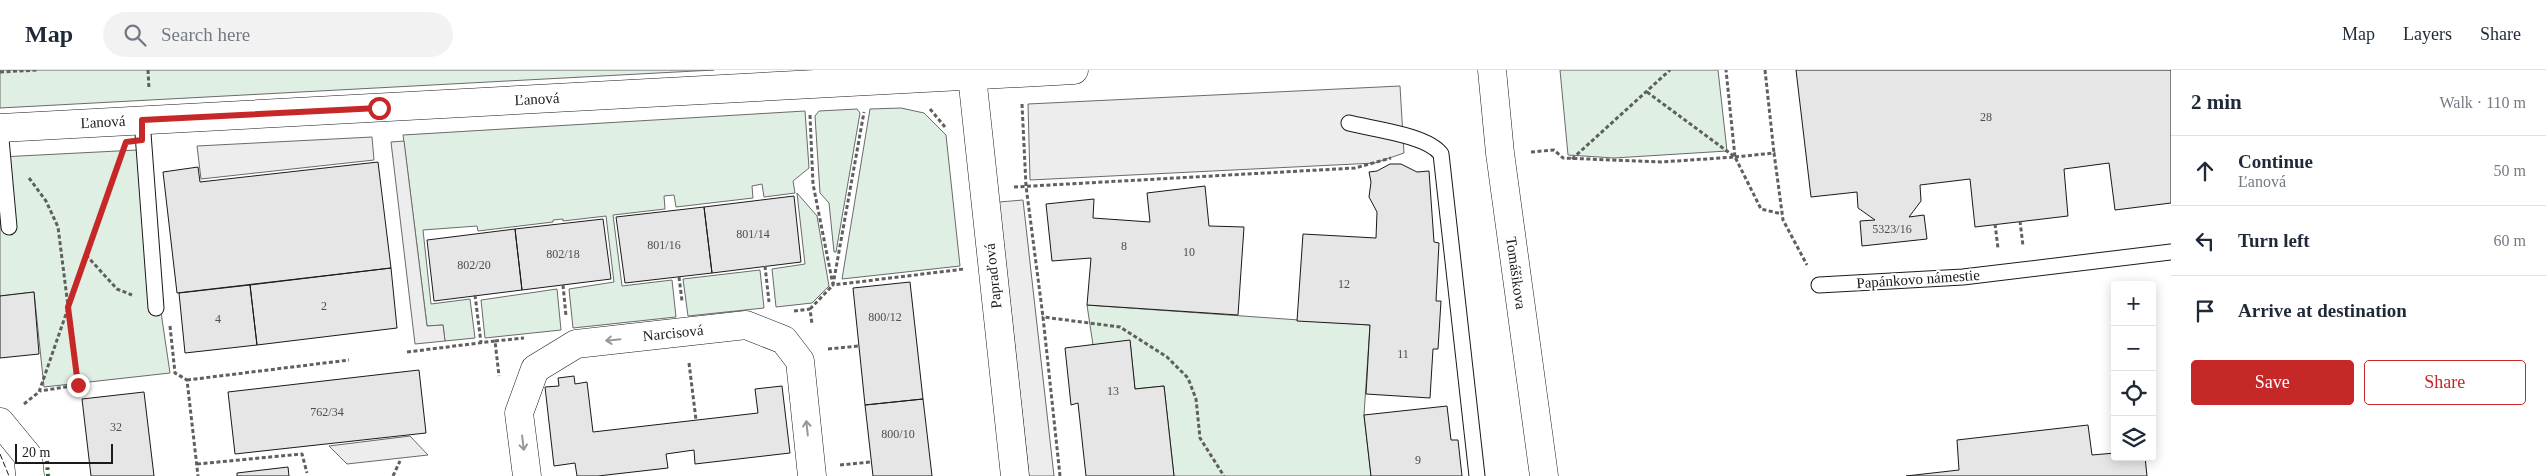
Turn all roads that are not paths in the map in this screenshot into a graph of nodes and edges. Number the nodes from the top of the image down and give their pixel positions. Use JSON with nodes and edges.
{"nodes":[{"id":1,"x":1074,"y":70,"type":"edge"},
{"id":2,"x":1492,"y":70,"type":"edge"},
{"id":3,"x":972,"y":76,"type":"junction"},
{"id":4,"x":1349,"y":123,"type":"dead end"},
{"id":5,"x":0,"y":128,"type":"edge"},
{"id":6,"x":142,"y":130,"type":"junction"},
{"id":7,"x":9,"y":227,"type":"dead end"},
{"id":8,"x":2171,"y":252,"type":"edge"},
{"id":9,"x":1818,"y":285,"type":"road end"},
{"id":10,"x":156,"y":308,"type":"dead end"},
{"id":11,"x":8,"y":416,"type":"edge"},
{"id":12,"x":30,"y":476,"type":"edge"},
{"id":13,"x":526,"y":476,"type":"edge"},
{"id":14,"x":812,"y":476,"type":"edge"},
{"id":15,"x":1015,"y":476,"type":"edge"},
{"id":16,"x":1477,"y":476,"type":"edge"},
{"id":17,"x":1544,"y":476,"type":"edge"}],
"edges":[{"from":1,"to":3,"type":"street","name":"Ľanová"},
{"from":2,"to":17,"type":"street","name":"Tomášikova"},
{"from":3,"to":6,"type":"street","name":"Ľanová"},
{"from":3,"to":15,"type":"street","name":"Papraďová"},
{"from":4,"to":16,"type":"lane"},
{"from":5,"to":6,"type":"street","name":"Ľanová"},
{"from":5,"to":7,"type":"lane"},
{"from":6,"to":10,"type":"lane"},
{"from":8,"to":9,"type":"lane","name":"Papánkovo námestie"},
{"from":11,"to":12,"type":"street"},
{"from":14,"to":13,"type":"street","name":"Narcisová","one_way":true}]}
